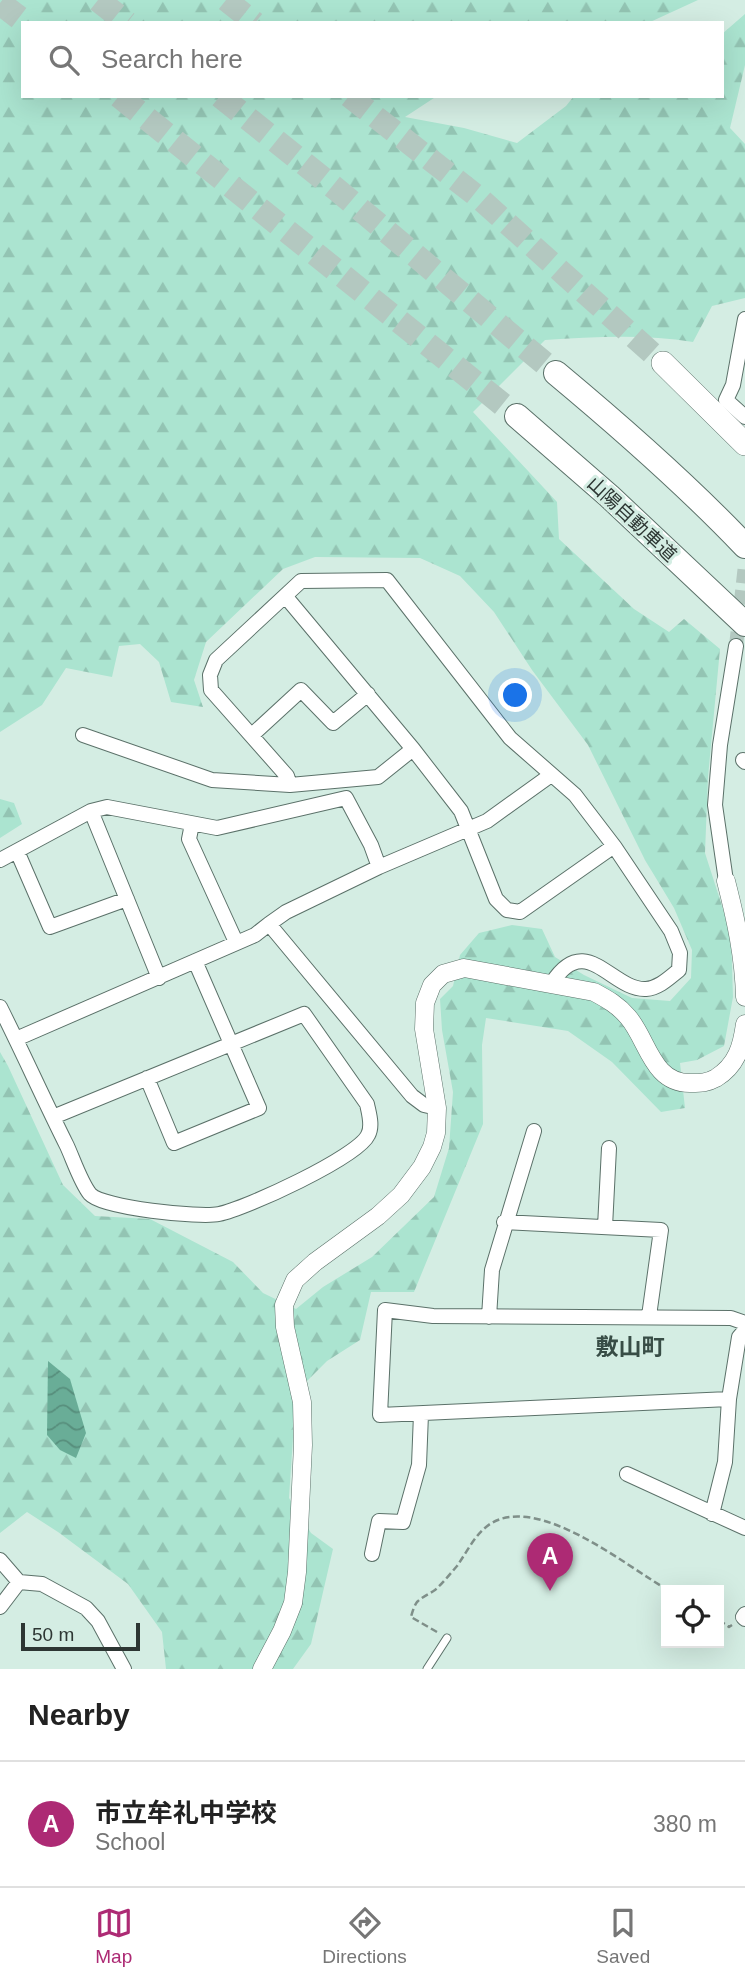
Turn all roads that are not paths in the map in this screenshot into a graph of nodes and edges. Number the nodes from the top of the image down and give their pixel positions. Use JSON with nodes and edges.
{"nodes":[{"id":1,"x":745,"y":319,"type":"edge"},
{"id":2,"x":663,"y":363,"type":"tunnel mouth"},
{"id":3,"x":556,"y":373,"type":"tunnel mouth"},
{"id":4,"x":517,"y":415,"type":"tunnel mouth"},
{"id":5,"x":745,"y":417,"type":"edge"},
{"id":6,"x":745,"y":444,"type":"edge"},
{"id":7,"x":745,"y":546,"type":"edge"},
{"id":8,"x":286,"y":597,"type":"junction"},
{"id":9,"x":740,"y":635,"type":"edge"},
{"id":10,"x":368,"y":694,"type":"junction"},
{"id":11,"x":83,"y":734,"type":"dead end"},
{"id":12,"x":252,"y":735,"type":"junction"},
{"id":13,"x":413,"y":749,"type":"junction"},
{"id":14,"x":551,"y":775,"type":"junction"},
{"id":15,"x":290,"y":785,"type":"junction"},
{"id":16,"x":91,"y":811,"type":"junction"},
{"id":17,"x":192,"y":824,"type":"junction"},
{"id":18,"x":467,"y":829,"type":"junction"},
{"id":19,"x":614,"y":846,"type":"junction"},
{"id":20,"x":17,"y":851,"type":"junction"},
{"id":21,"x":0,"y":860,"type":"edge"},
{"id":22,"x":379,"y":867,"type":"junction"},
{"id":23,"x":726,"y":881,"type":"joint"},
{"id":24,"x":127,"y":899,"type":"junction"},
{"id":25,"x":740,"y":917,"type":"edge"},
{"id":26,"x":269,"y":924,"type":"junction"},
{"id":27,"x":236,"y":942,"type":"junction"},
{"id":28,"x":195,"y":961,"type":"junction"},
{"id":29,"x":159,"y":978,"type":"junction"},
{"id":30,"x":552,"y":983,"type":"junction"},
{"id":31,"x":745,"y":997,"type":"edge"},
{"id":32,"x":0,"y":1007,"type":"edge"},
{"id":33,"x":745,"y":1024,"type":"edge"},
{"id":34,"x":16,"y":1039,"type":"junction"},
{"id":35,"x":232,"y":1044,"type":"junction"},
{"id":36,"x":147,"y":1078,"type":"junction"},
{"id":37,"x":437,"y":1108,"type":"junction"},
{"id":38,"x":52,"y":1117,"type":"junction"},
{"id":39,"x":534,"y":1131,"type":"dead end"},
{"id":40,"x":608,"y":1148,"type":"dead end"},
{"id":41,"x":504,"y":1222,"type":"junction"},
{"id":42,"x":605,"y":1227,"type":"junction"},
{"id":43,"x":489,"y":1317,"type":"junction"},
{"id":44,"x":649,"y":1317,"type":"junction"},
{"id":45,"x":745,"y":1323,"type":"edge"},
{"id":46,"x":745,"y":1330,"type":"edge"},
{"id":47,"x":739,"y":1375,"type":"edge"},
{"id":48,"x":729,"y":1399,"type":"junction"},
{"id":49,"x":421,"y":1413,"type":"junction"},
{"id":50,"x":627,"y":1474,"type":"dead end"},
{"id":51,"x":712,"y":1514,"type":"junction"},
{"id":52,"x":745,"y":1528,"type":"edge"},
{"id":53,"x":372,"y":1554,"type":"dead end"},
{"id":54,"x":0,"y":1560,"type":"edge"},
{"id":55,"x":19,"y":1582,"type":"junction"},
{"id":56,"x":0,"y":1607,"type":"edge"},
{"id":57,"x":447,"y":1638,"type":"road end"},
{"id":58,"x":124,"y":1669,"type":"edge"},
{"id":59,"x":262,"y":1669,"type":"edge"},
{"id":60,"x":427,"y":1669,"type":"edge"}],
"edges":[{"from":1,"to":5,"type":"street"},
{"from":2,"to":6,"type":"highway"},
{"from":3,"to":7,"type":"highway"},
{"from":4,"to":9,"type":"highway","name":"山陽自動車道"},
{"from":8,"to":10,"type":"street"},
{"from":8,"to":12,"type":"street"},
{"from":8,"to":14,"type":"street"},
{"from":9,"to":23,"type":"street"},
{"from":10,"to":12,"type":"street"},
{"from":10,"to":13,"type":"street"},
{"from":11,"to":15,"type":"street"},
{"from":12,"to":15,"type":"street"},
{"from":13,"to":15,"type":"street"},
{"from":13,"to":18,"type":"street"},
{"from":14,"to":18,"type":"street"},
{"from":14,"to":19,"type":"street"},
{"from":16,"to":17,"type":"street"},
{"from":16,"to":20,"type":"street"},
{"from":16,"to":24,"type":"street"},
{"from":17,"to":22,"type":"street"},
{"from":17,"to":27,"type":"street"},
{"from":18,"to":19,"type":"street"},
{"from":18,"to":22,"type":"street"},
{"from":19,"to":30,"type":"street"},
{"from":20,"to":21,"type":"street"},
{"from":20,"to":24,"type":"street"},
{"from":22,"to":26,"type":"street"},
{"from":23,"to":25,"type":"street"},
{"from":24,"to":29,"type":"street"},
{"from":25,"to":31,"type":"street"},
{"from":26,"to":27,"type":"street"},
{"from":26,"to":37,"type":"street"},
{"from":27,"to":28,"type":"street"},
{"from":28,"to":29,"type":"street"},
{"from":28,"to":35,"type":"street"},
{"from":29,"to":34,"type":"street"},
{"from":30,"to":33,"type":"street"},
{"from":30,"to":37,"type":"street"},
{"from":32,"to":34,"type":"street"},
{"from":34,"to":38,"type":"street"},
{"from":35,"to":36,"type":"street"},
{"from":35,"to":36,"type":"street"},
{"from":35,"to":38,"type":"street"},
{"from":36,"to":38,"type":"street"},
{"from":37,"to":59,"type":"street"},
{"from":39,"to":41,"type":"street"},
{"from":40,"to":42,"type":"street"},
{"from":41,"to":42,"type":"street"},
{"from":41,"to":43,"type":"street"},
{"from":42,"to":44,"type":"street"},
{"from":43,"to":44,"type":"street"},
{"from":43,"to":49,"type":"street"},
{"from":44,"to":45,"type":"street"},
{"from":46,"to":47,"type":"street"},
{"from":47,"to":48,"type":"street"},
{"from":48,"to":49,"type":"street"},
{"from":48,"to":51,"type":"street"},
{"from":49,"to":53,"type":"street"},
{"from":50,"to":51,"type":"street"},
{"from":51,"to":52,"type":"street"},
{"from":54,"to":55,"type":"street"},
{"from":55,"to":56,"type":"street"},
{"from":55,"to":58,"type":"street"},
{"from":57,"to":60,"type":"lane"}]}
